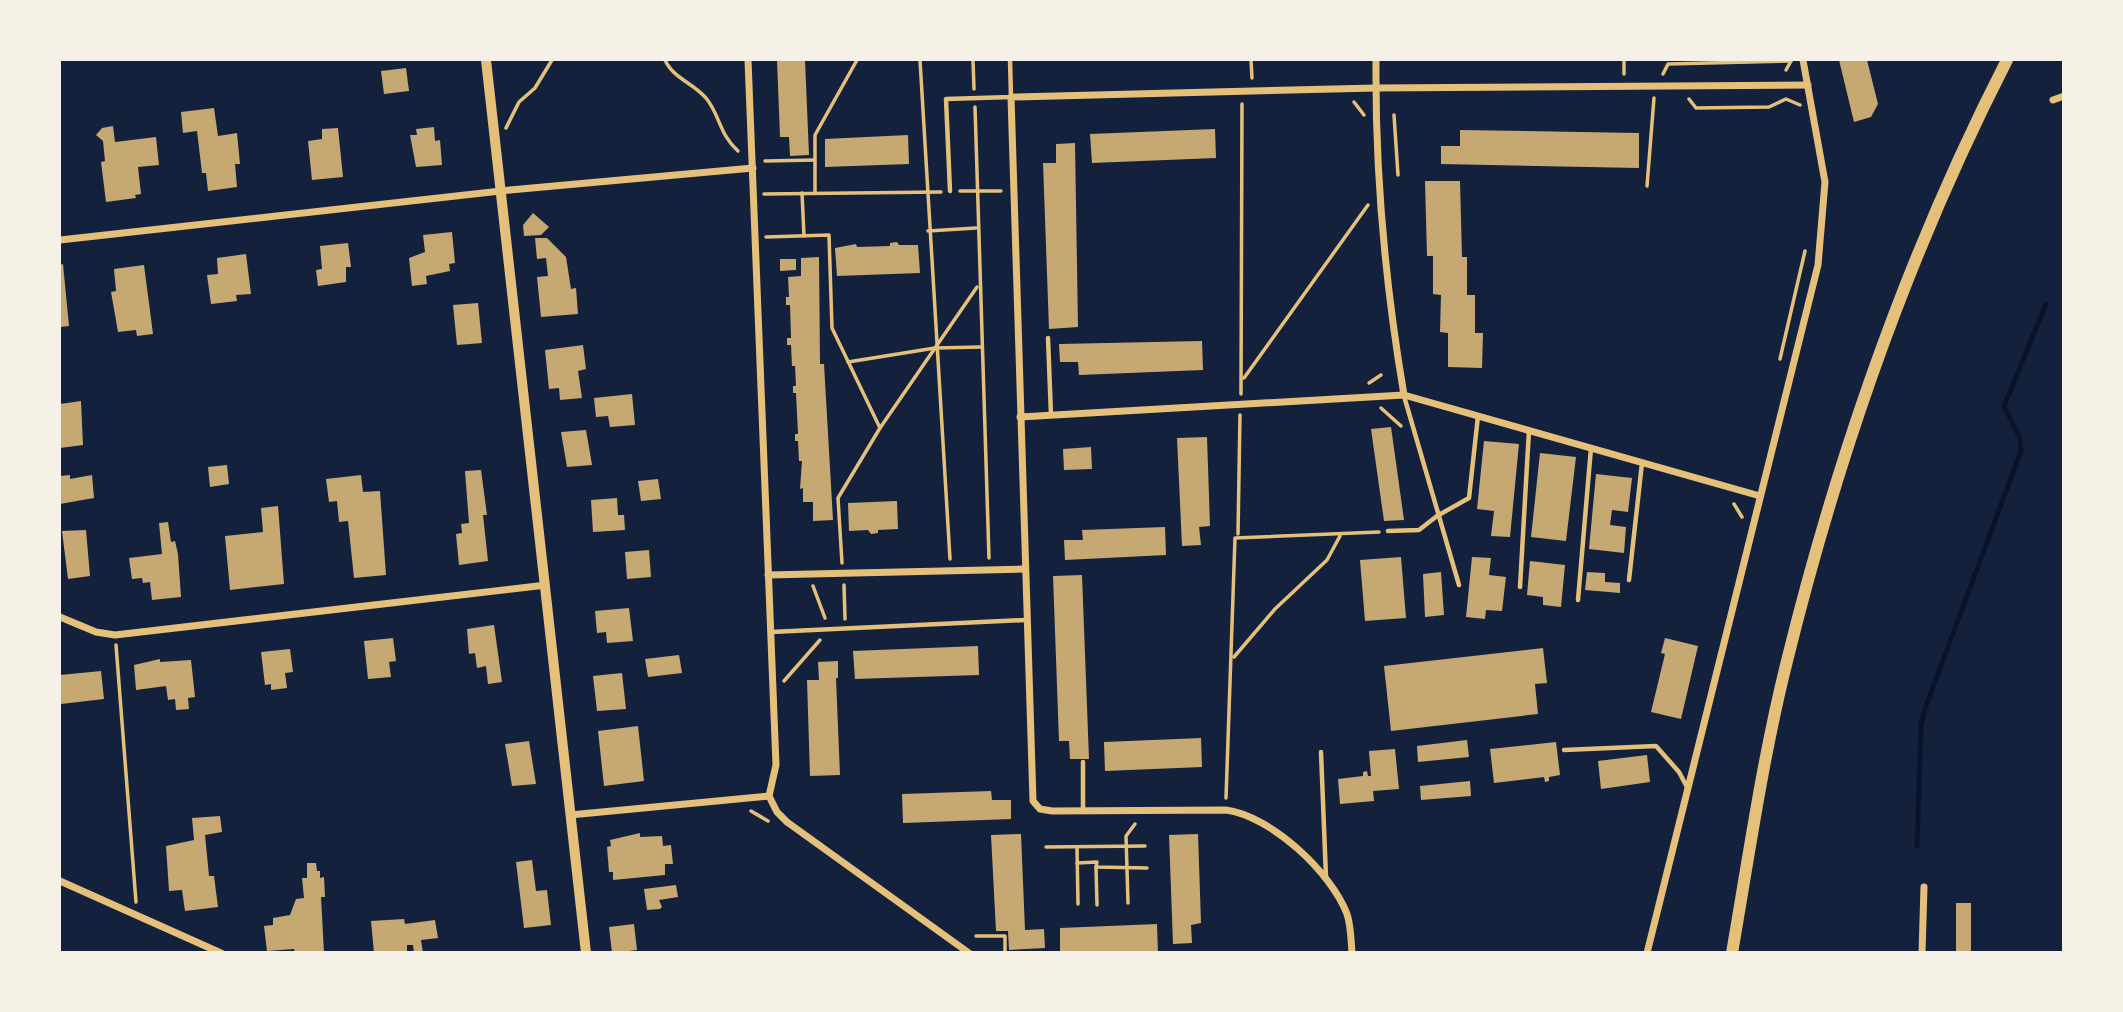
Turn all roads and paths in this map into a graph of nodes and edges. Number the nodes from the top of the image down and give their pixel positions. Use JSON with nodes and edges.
{"nodes":[{"id":1,"x":486,"y":60,"type":"edge"},
{"id":2,"x":552,"y":60,"type":"edge"},
{"id":3,"x":665,"y":60,"type":"edge"},
{"id":4,"x":748,"y":60,"type":"edge"},
{"id":5,"x":857,"y":60,"type":"edge"},
{"id":6,"x":920,"y":60,"type":"edge"},
{"id":7,"x":973,"y":60,"type":"edge"},
{"id":8,"x":1010,"y":60,"type":"edge"},
{"id":9,"x":1251,"y":60,"type":"edge"},
{"id":10,"x":1376,"y":60,"type":"edge"},
{"id":11,"x":1791,"y":60,"type":"edge"},
{"id":12,"x":1803,"y":60,"type":"edge"},
{"id":13,"x":2007,"y":60,"type":"edge"},
{"id":14,"x":1786,"y":70,"type":"dead end"},
{"id":15,"x":1662,"y":77,"type":"dead end"},
{"id":16,"x":1808,"y":85,"type":"junction"},
{"id":17,"x":1655,"y":87,"type":"junction"},
{"id":18,"x":1376,"y":88,"type":"junction"},
{"id":19,"x":1252,"y":91,"type":"junction"},
{"id":20,"x":1242,"y":92,"type":"junction"},
{"id":21,"x":2063,"y":96,"type":"edge"},
{"id":22,"x":975,"y":97,"type":"junction"},
{"id":23,"x":1011,"y":97,"type":"junction"},
{"id":24,"x":1786,"y":99,"type":"dead end"},
{"id":25,"x":2053,"y":100,"type":"dead end"},
{"id":26,"x":1394,"y":115,"type":"dead end"},
{"id":27,"x":1802,"y":117,"type":"dead end"},
{"id":28,"x":504,"y":128,"type":"dead end"},
{"id":29,"x":741,"y":152,"type":"dead end"},
{"id":30,"x":815,"y":160,"type":"junction"},
{"id":31,"x":764,"y":161,"type":"dead end"},
{"id":32,"x":753,"y":168,"type":"junction"},
{"id":33,"x":1398,"y":175,"type":"dead end"},
{"id":34,"x":1647,"y":186,"type":"dead end"},
{"id":35,"x":500,"y":191,"type":"junction"},
{"id":36,"x":950,"y":191,"type":"junction"},
{"id":37,"x":975,"y":191,"type":"junction"},
{"id":38,"x":1014,"y":191,"type":"junction"},
{"id":39,"x":815,"y":192,"type":"junction"},
{"id":40,"x":926,"y":192,"type":"junction"},
{"id":41,"x":802,"y":193,"type":"junction"},
{"id":42,"x":1378,"y":193,"type":"junction"},
{"id":43,"x":754,"y":194,"type":"junction"},
{"id":44,"x":976,"y":228,"type":"junction"},
{"id":45,"x":928,"y":231,"type":"junction"},
{"id":46,"x":804,"y":236,"type":"junction"},
{"id":47,"x":755,"y":238,"type":"junction"},
{"id":48,"x":60,"y":240,"type":"edge"},
{"id":49,"x":1806,"y":246,"type":"dead end"},
{"id":50,"x":979,"y":286,"type":"junction"},
{"id":51,"x":1048,"y":338,"type":"dead end"},
{"id":52,"x":981,"y":347,"type":"junction"},
{"id":53,"x":935,"y":348,"type":"junction"},
{"id":54,"x":848,"y":362,"type":"junction"},
{"id":55,"x":1778,"y":366,"type":"dead end"},
{"id":56,"x":1243,"y":380,"type":"junction"},
{"id":57,"x":1404,"y":396,"type":"junction"},
{"id":58,"x":1240,"y":405,"type":"junction"},
{"id":59,"x":1380,"y":407,"type":"dead end"},
{"id":60,"x":1051,"y":415,"type":"junction"},
{"id":61,"x":1478,"y":416,"type":"junction"},
{"id":62,"x":1020,"y":417,"type":"junction"},
{"id":63,"x":880,"y":428,"type":"junction"},
{"id":64,"x":1529,"y":429,"type":"junction"},
{"id":65,"x":1417,"y":443,"type":"junction"},
{"id":66,"x":1591,"y":447,"type":"junction"},
{"id":67,"x":1643,"y":462,"type":"junction"},
{"id":68,"x":1760,"y":496,"type":"junction"},
{"id":69,"x":1437,"y":516,"type":"junction"},
{"id":70,"x":1388,"y":531,"type":"joint"},
{"id":71,"x":1238,"y":534,"type":"dead end"},
{"id":72,"x":1340,"y":536,"type":"junction"},
{"id":73,"x":1024,"y":569,"type":"junction"},
{"id":74,"x":990,"y":570,"type":"junction"},
{"id":75,"x":951,"y":571,"type":"junction"},
{"id":76,"x":843,"y":574,"type":"junction"},
{"id":77,"x":768,"y":575,"type":"junction"},
{"id":78,"x":809,"y":575,"type":"junction"},
{"id":79,"x":1629,"y":580,"type":"dead end"},
{"id":80,"x":546,"y":585,"type":"junction"},
{"id":81,"x":1459,"y":585,"type":"dead end"},
{"id":82,"x":1520,"y":587,"type":"dead end"},
{"id":83,"x":1578,"y":600,"type":"dead end"},
{"id":84,"x":60,"y":617,"type":"edge"},
{"id":85,"x":1025,"y":620,"type":"junction"},
{"id":86,"x":846,"y":628,"type":"junction"},
{"id":87,"x":829,"y":629,"type":"junction"},
{"id":88,"x":771,"y":632,"type":"junction"},
{"id":89,"x":115,"y":635,"type":"junction"},
{"id":90,"x":1232,"y":658,"type":"junction"},
{"id":91,"x":784,"y":681,"type":"dead end"},
{"id":92,"x":1564,"y":750,"type":"dead end"},
{"id":93,"x":1321,"y":752,"type":"dead end"},
{"id":94,"x":1083,"y":762,"type":"dead end"},
{"id":95,"x":1689,"y":791,"type":"junction"},
{"id":96,"x":769,"y":796,"type":"junction"},
{"id":97,"x":1214,"y":798,"type":"dead end"},
{"id":98,"x":745,"y":809,"type":"dead end"},
{"id":99,"x":1083,"y":810,"type":"junction"},
{"id":100,"x":570,"y":815,"type":"junction"},
{"id":101,"x":774,"y":825,"type":"dead end"},
{"id":102,"x":1130,"y":828,"type":"dead end"},
{"id":103,"x":1046,"y":846,"type":"dead end"},
{"id":104,"x":1077,"y":846,"type":"junction"},
{"id":105,"x":1125,"y":846,"type":"junction"},
{"id":106,"x":1145,"y":846,"type":"dead end"},
{"id":107,"x":1077,"y":863,"type":"junction"},
{"id":108,"x":1096,"y":867,"type":"junction"},
{"id":109,"x":1126,"y":867,"type":"junction"},
{"id":110,"x":1147,"y":868,"type":"dead end"},
{"id":111,"x":1326,"y":878,"type":"junction"},
{"id":112,"x":60,"y":881,"type":"edge"},
{"id":113,"x":1924,"y":887,"type":"dead end"},
{"id":114,"x":1128,"y":903,"type":"dead end"},
{"id":115,"x":1078,"y":904,"type":"dead end"},
{"id":116,"x":1097,"y":905,"type":"dead end"},
{"id":117,"x":137,"y":915,"type":"junction"},
{"id":118,"x":976,"y":936,"type":"dead end"},
{"id":119,"x":221,"y":953,"type":"edge"},
{"id":120,"x":586,"y":953,"type":"edge"},
{"id":121,"x":969,"y":953,"type":"edge"},
{"id":122,"x":1005,"y":953,"type":"edge"},
{"id":123,"x":1352,"y":953,"type":"edge"},
{"id":124,"x":1647,"y":953,"type":"edge"},
{"id":125,"x":1732,"y":953,"type":"edge"},
{"id":126,"x":1922,"y":953,"type":"edge"}],
"edges":[{"from":1,"to":35,"type":"street"},
{"from":2,"to":28,"type":"path"},
{"from":3,"to":29,"type":"path"},
{"from":4,"to":32,"type":"street"},
{"from":5,"to":30,"type":"path"},
{"from":6,"to":40,"type":"path"},
{"from":7,"to":22,"type":"path"},
{"from":8,"to":23,"type":"lane"},
{"from":9,"to":19,"type":"path"},
{"from":10,"to":18,"type":"street"},
{"from":11,"to":14,"type":"path"},
{"from":11,"to":15,"type":"path"},
{"from":12,"to":16,"type":"street"},
{"from":13,"to":125,"type":"main road"},
{"from":16,"to":17,"type":"street"},
{"from":16,"to":68,"type":"street"},
{"from":17,"to":18,"type":"street"},
{"from":17,"to":34,"type":"path"},
{"from":18,"to":19,"type":"street"},
{"from":18,"to":42,"type":"street"},
{"from":19,"to":20,"type":"street"},
{"from":20,"to":23,"type":"street"},
{"from":20,"to":56,"type":"path"},
{"from":21,"to":25,"type":"street"},
{"from":22,"to":23,"type":"lane"},
{"from":22,"to":36,"type":"lane"},
{"from":22,"to":37,"type":"path"},
{"from":23,"to":38,"type":"street"},
{"from":24,"to":27,"type":"path"},
{"from":26,"to":33,"type":"path"},
{"from":30,"to":31,"type":"path"},
{"from":30,"to":39,"type":"path"},
{"from":32,"to":35,"type":"street"},
{"from":32,"to":43,"type":"street"},
{"from":35,"to":48,"type":"street"},
{"from":35,"to":80,"type":"street"},
{"from":36,"to":37,"type":"path"},
{"from":36,"to":40,"type":"path"},
{"from":37,"to":38,"type":"path"},
{"from":37,"to":44,"type":"path"},
{"from":38,"to":62,"type":"street"},
{"from":39,"to":40,"type":"path"},
{"from":39,"to":41,"type":"path"},
{"from":40,"to":45,"type":"path"},
{"from":41,"to":43,"type":"path"},
{"from":41,"to":46,"type":"path"},
{"from":42,"to":56,"type":"path"},
{"from":42,"to":57,"type":"street"},
{"from":43,"to":47,"type":"street"},
{"from":44,"to":45,"type":"path"},
{"from":44,"to":50,"type":"path"},
{"from":45,"to":53,"type":"path"},
{"from":46,"to":47,"type":"path"},
{"from":46,"to":54,"type":"path"},
{"from":47,"to":77,"type":"street"},
{"from":49,"to":55,"type":"path"},
{"from":50,"to":52,"type":"path"},
{"from":50,"to":53,"type":"path"},
{"from":51,"to":60,"type":"lane"},
{"from":52,"to":53,"type":"path"},
{"from":52,"to":74,"type":"path"},
{"from":53,"to":54,"type":"path"},
{"from":53,"to":63,"type":"path"},
{"from":53,"to":75,"type":"path"},
{"from":54,"to":63,"type":"path"},
{"from":56,"to":58,"type":"path"},
{"from":57,"to":58,"type":"street"},
{"from":57,"to":61,"type":"street"},
{"from":57,"to":65,"type":"lane"},
{"from":58,"to":60,"type":"street"},
{"from":58,"to":71,"type":"path"},
{"from":59,"to":65,"type":"path"},
{"from":60,"to":62,"type":"street"},
{"from":61,"to":64,"type":"street"},
{"from":61,"to":69,"type":"lane"},
{"from":62,"to":73,"type":"street"},
{"from":63,"to":76,"type":"path"},
{"from":64,"to":66,"type":"street"},
{"from":64,"to":82,"type":"lane"},
{"from":65,"to":69,"type":"lane"},
{"from":66,"to":67,"type":"street"},
{"from":66,"to":83,"type":"lane"},
{"from":67,"to":68,"type":"street"},
{"from":67,"to":79,"type":"lane"},
{"from":68,"to":95,"type":"street"},
{"from":69,"to":70,"type":"lane"},
{"from":69,"to":81,"type":"lane"},
{"from":70,"to":72,"type":"path"},
{"from":72,"to":90,"type":"path"},
{"from":72,"to":90,"type":"path"},
{"from":73,"to":74,"type":"street"},
{"from":73,"to":85,"type":"street"},
{"from":74,"to":75,"type":"street"},
{"from":75,"to":76,"type":"street"},
{"from":76,"to":78,"type":"street"},
{"from":76,"to":86,"type":"path"},
{"from":77,"to":78,"type":"street"},
{"from":77,"to":88,"type":"street"},
{"from":78,"to":87,"type":"path"},
{"from":80,"to":89,"type":"street"},
{"from":80,"to":100,"type":"street"},
{"from":84,"to":89,"type":"street"},
{"from":85,"to":86,"type":"lane"},
{"from":85,"to":99,"type":"street"},
{"from":86,"to":87,"type":"lane"},
{"from":87,"to":88,"type":"lane"},
{"from":87,"to":91,"type":"path"},
{"from":88,"to":96,"type":"street"},
{"from":89,"to":117,"type":"path"},
{"from":90,"to":97,"type":"path"},
{"from":92,"to":95,"type":"lane"},
{"from":93,"to":111,"type":"lane"},
{"from":94,"to":99,"type":"lane"},
{"from":95,"to":124,"type":"street"},
{"from":96,"to":100,"type":"street"},
{"from":96,"to":121,"type":"street"},
{"from":98,"to":101,"type":"path"},
{"from":99,"to":111,"type":"street"},
{"from":100,"to":120,"type":"street"},
{"from":102,"to":105,"type":"path"},
{"from":103,"to":104,"type":"path"},
{"from":104,"to":105,"type":"path"},
{"from":104,"to":107,"type":"path"},
{"from":105,"to":106,"type":"path"},
{"from":105,"to":109,"type":"path"},
{"from":107,"to":108,"type":"path"},
{"from":107,"to":115,"type":"path"},
{"from":108,"to":109,"type":"path"},
{"from":108,"to":116,"type":"path"},
{"from":109,"to":110,"type":"path"},
{"from":109,"to":114,"type":"path"},
{"from":111,"to":123,"type":"street"},
{"from":112,"to":117,"type":"street"},
{"from":113,"to":126,"type":"street"},
{"from":117,"to":119,"type":"street"},
{"from":118,"to":122,"type":"path"}]}
